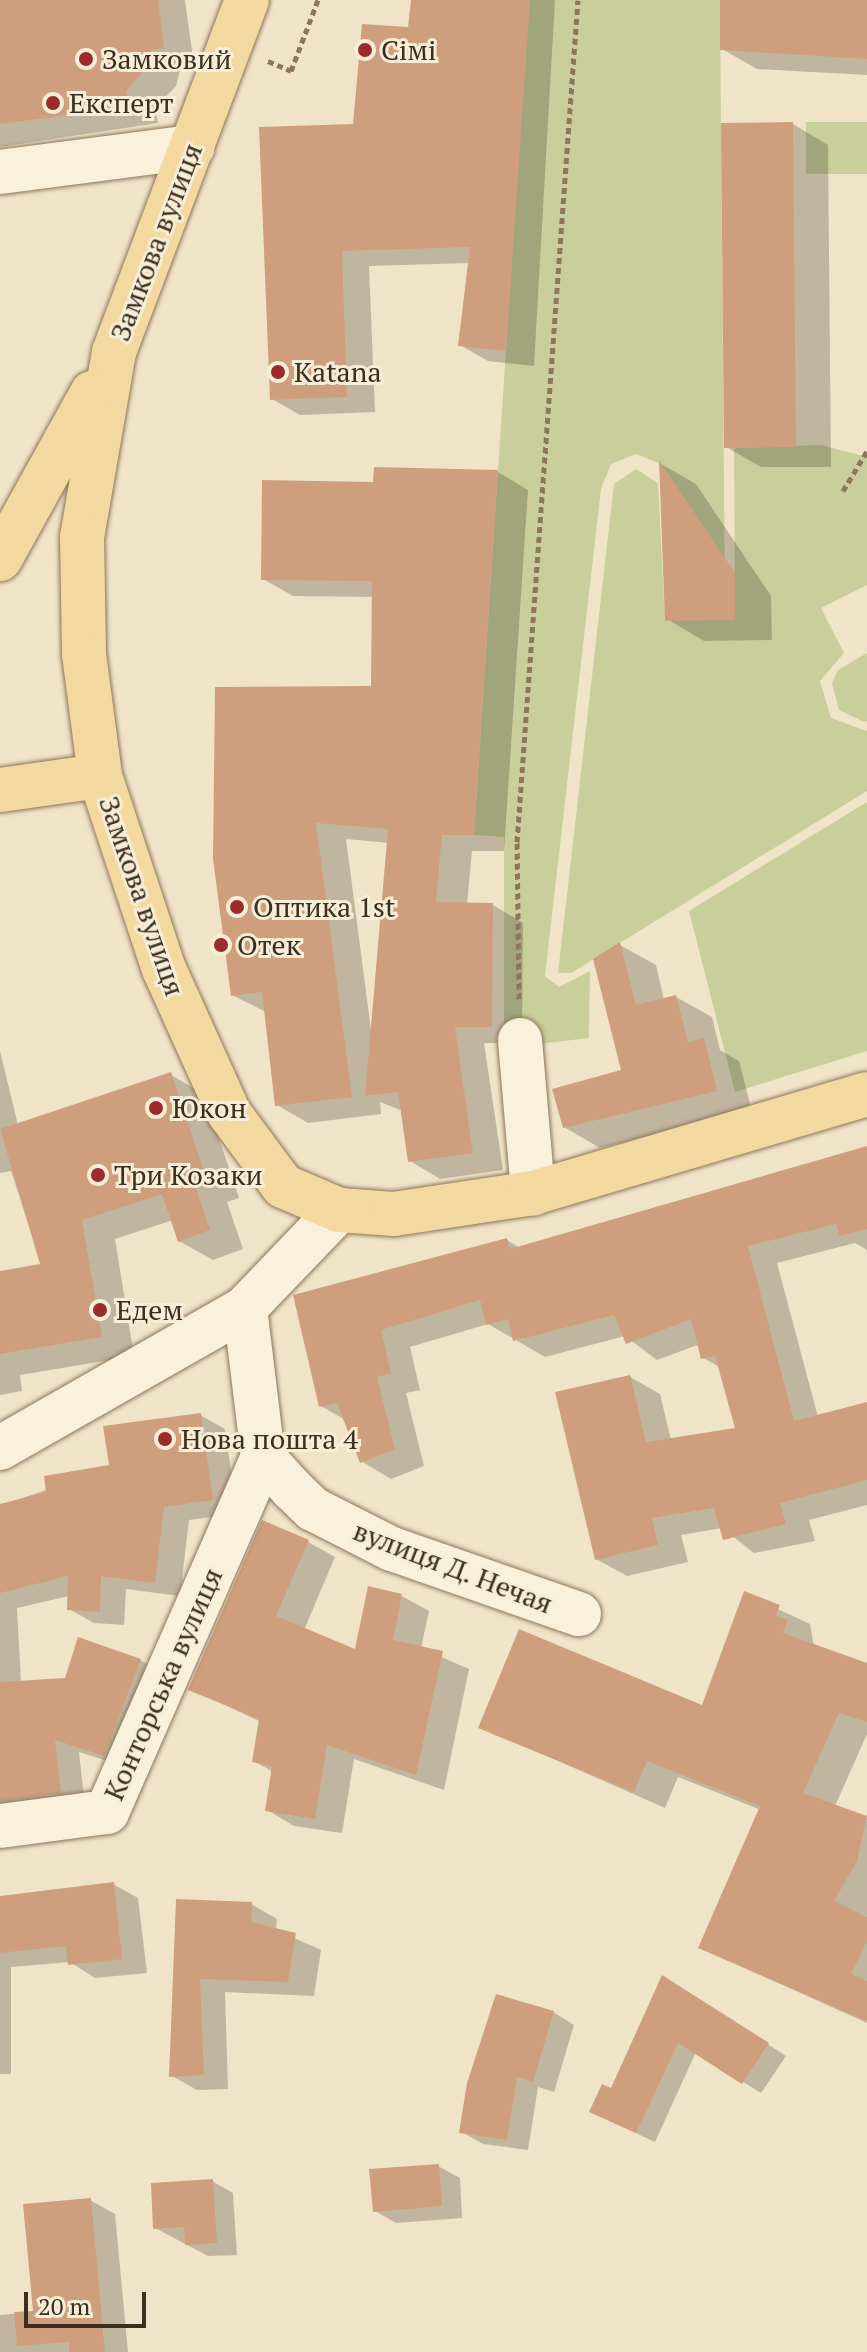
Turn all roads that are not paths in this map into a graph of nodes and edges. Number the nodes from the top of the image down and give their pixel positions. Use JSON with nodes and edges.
{"nodes":[{"id":1,"x":247,"y":0,"type":"edge"},
{"id":2,"x":192,"y":147,"type":"junction"},
{"id":3,"x":0,"y":172,"type":"edge"},
{"id":4,"x":114,"y":352,"type":"junction"},
{"id":5,"x":0,"y":559,"type":"edge"},
{"id":6,"x":100,"y":776,"type":"junction"},
{"id":7,"x":0,"y":790,"type":"edge"},
{"id":8,"x":520,"y":1040,"type":"road end"},
{"id":9,"x":867,"y":1094,"type":"edge"},
{"id":10,"x":533,"y":1193,"type":"junction"},
{"id":11,"x":339,"y":1210,"type":"junction"},
{"id":12,"x":245,"y":1308,"type":"junction"},
{"id":13,"x":0,"y":1448,"type":"edge"},
{"id":14,"x":263,"y":1457,"type":"junction"},
{"id":15,"x":579,"y":1614,"type":"dead end"},
{"id":16,"x":0,"y":1826,"type":"edge"}],
"edges":[{"from":1,"to":2,"type":"main road","name":"Замкова вулиця"},
{"from":2,"to":3,"type":"street"},
{"from":2,"to":4,"type":"main road","name":"Замкова вулиця"},
{"from":4,"to":5,"type":"main road"},
{"from":4,"to":6,"type":"main road","name":"Замкова вулиця"},
{"from":6,"to":7,"type":"main road"},
{"from":6,"to":11,"type":"main road","name":"Замкова вулиця"},
{"from":8,"to":10,"type":"street"},
{"from":9,"to":10,"type":"main road","name":"Замкова вулиця"},
{"from":10,"to":11,"type":"main road","name":"Замкова вулиця"},
{"from":11,"to":12,"type":"street"},
{"from":12,"to":13,"type":"street"},
{"from":12,"to":14,"type":"street"},
{"from":14,"to":15,"type":"street","name":"вулиця Д. Нечая"},
{"from":14,"to":16,"type":"street","name":"Конторська вулиця"}]}
